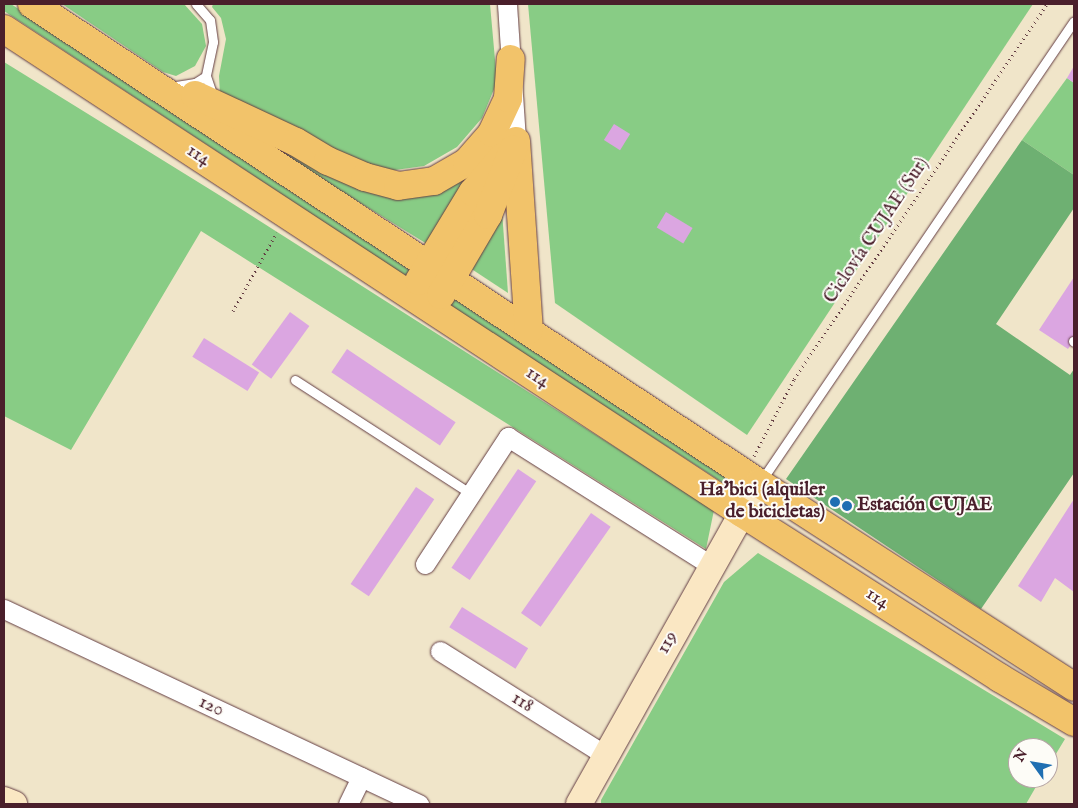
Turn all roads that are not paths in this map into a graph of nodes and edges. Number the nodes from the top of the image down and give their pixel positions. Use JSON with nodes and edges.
{"nodes":[{"id":1,"x":32,"y":4,"type":"edge"},
{"id":2,"x":196,"y":4,"type":"edge"},
{"id":3,"x":507,"y":4,"type":"edge"},
{"id":4,"x":1074,"y":21,"type":"edge"},
{"id":5,"x":4,"y":29,"type":"edge"},
{"id":6,"x":113,"y":57,"type":"junction"},
{"id":7,"x":510,"y":59,"type":"junction"},
{"id":8,"x":206,"y":76,"type":"junction"},
{"id":9,"x":176,"y":86,"type":"junction"},
{"id":10,"x":220,"y":106,"type":"junction"},
{"id":11,"x":516,"y":141,"type":"junction"},
{"id":12,"x":440,"y":272,"type":"junction"},
{"id":13,"x":421,"y":302,"type":"junction"},
{"id":14,"x":529,"y":330,"type":"junction"},
{"id":15,"x":295,"y":380,"type":"dead end"},
{"id":16,"x":759,"y":483,"type":"junction"},
{"id":17,"x":470,"y":494,"type":"junction"},
{"id":18,"x":742,"y":513,"type":"junction"},
{"id":19,"x":425,"y":564,"type":"dead end"},
{"id":20,"x":712,"y":566,"type":"junction"},
{"id":21,"x":4,"y":609,"type":"edge"},
{"id":22,"x":440,"y":651,"type":"dead end"},
{"id":23,"x":1074,"y":687,"type":"edge"},
{"id":24,"x":1074,"y":722,"type":"edge"},
{"id":25,"x":605,"y":755,"type":"junction"},
{"id":26,"x":361,"y":777,"type":"junction"},
{"id":27,"x":4,"y":800,"type":"edge"},
{"id":28,"x":14,"y":804,"type":"edge"},
{"id":29,"x":348,"y":804,"type":"edge"},
{"id":30,"x":419,"y":804,"type":"edge"},
{"id":31,"x":579,"y":804,"type":"edge"}],
"edges":[{"from":1,"to":6,"type":"highway","name":"114"},
{"from":2,"to":8,"type":"lane"},
{"from":3,"to":7,"type":"street"},
{"from":4,"to":16,"type":"lane"},
{"from":5,"to":13,"type":"highway","name":"114"},
{"from":6,"to":9,"type":"highway"},
{"from":6,"to":12,"type":"highway","name":"114"},
{"from":7,"to":10,"type":"highway"},
{"from":7,"to":11,"type":"street"},
{"from":8,"to":9,"type":"lane"},
{"from":8,"to":10,"type":"lane"},
{"from":9,"to":10,"type":"highway"},
{"from":11,"to":12,"type":"highway"},
{"from":11,"to":14,"type":"highway"},
{"from":12,"to":13,"type":"highway"},
{"from":12,"to":14,"type":"highway","name":"114"},
{"from":13,"to":18,"type":"highway","name":"114"},
{"from":14,"to":16,"type":"highway","name":"114"},
{"from":15,"to":17,"type":"lane"},
{"from":16,"to":18,"type":"street","name":"119"},
{"from":16,"to":23,"type":"highway","name":"114"},
{"from":17,"to":19,"type":"street"},
{"from":17,"to":20,"type":"street"},
{"from":18,"to":20,"type":"street","name":"119"},
{"from":18,"to":24,"type":"highway","name":"114"},
{"from":20,"to":25,"type":"street","name":"119"},
{"from":21,"to":26,"type":"street","name":"120"},
{"from":22,"to":25,"type":"street","name":"118"},
{"from":25,"to":31,"type":"street","name":"119"},
{"from":26,"to":29,"type":"street"},
{"from":26,"to":30,"type":"street","name":"120"},
{"from":27,"to":28,"type":"street"}]}
